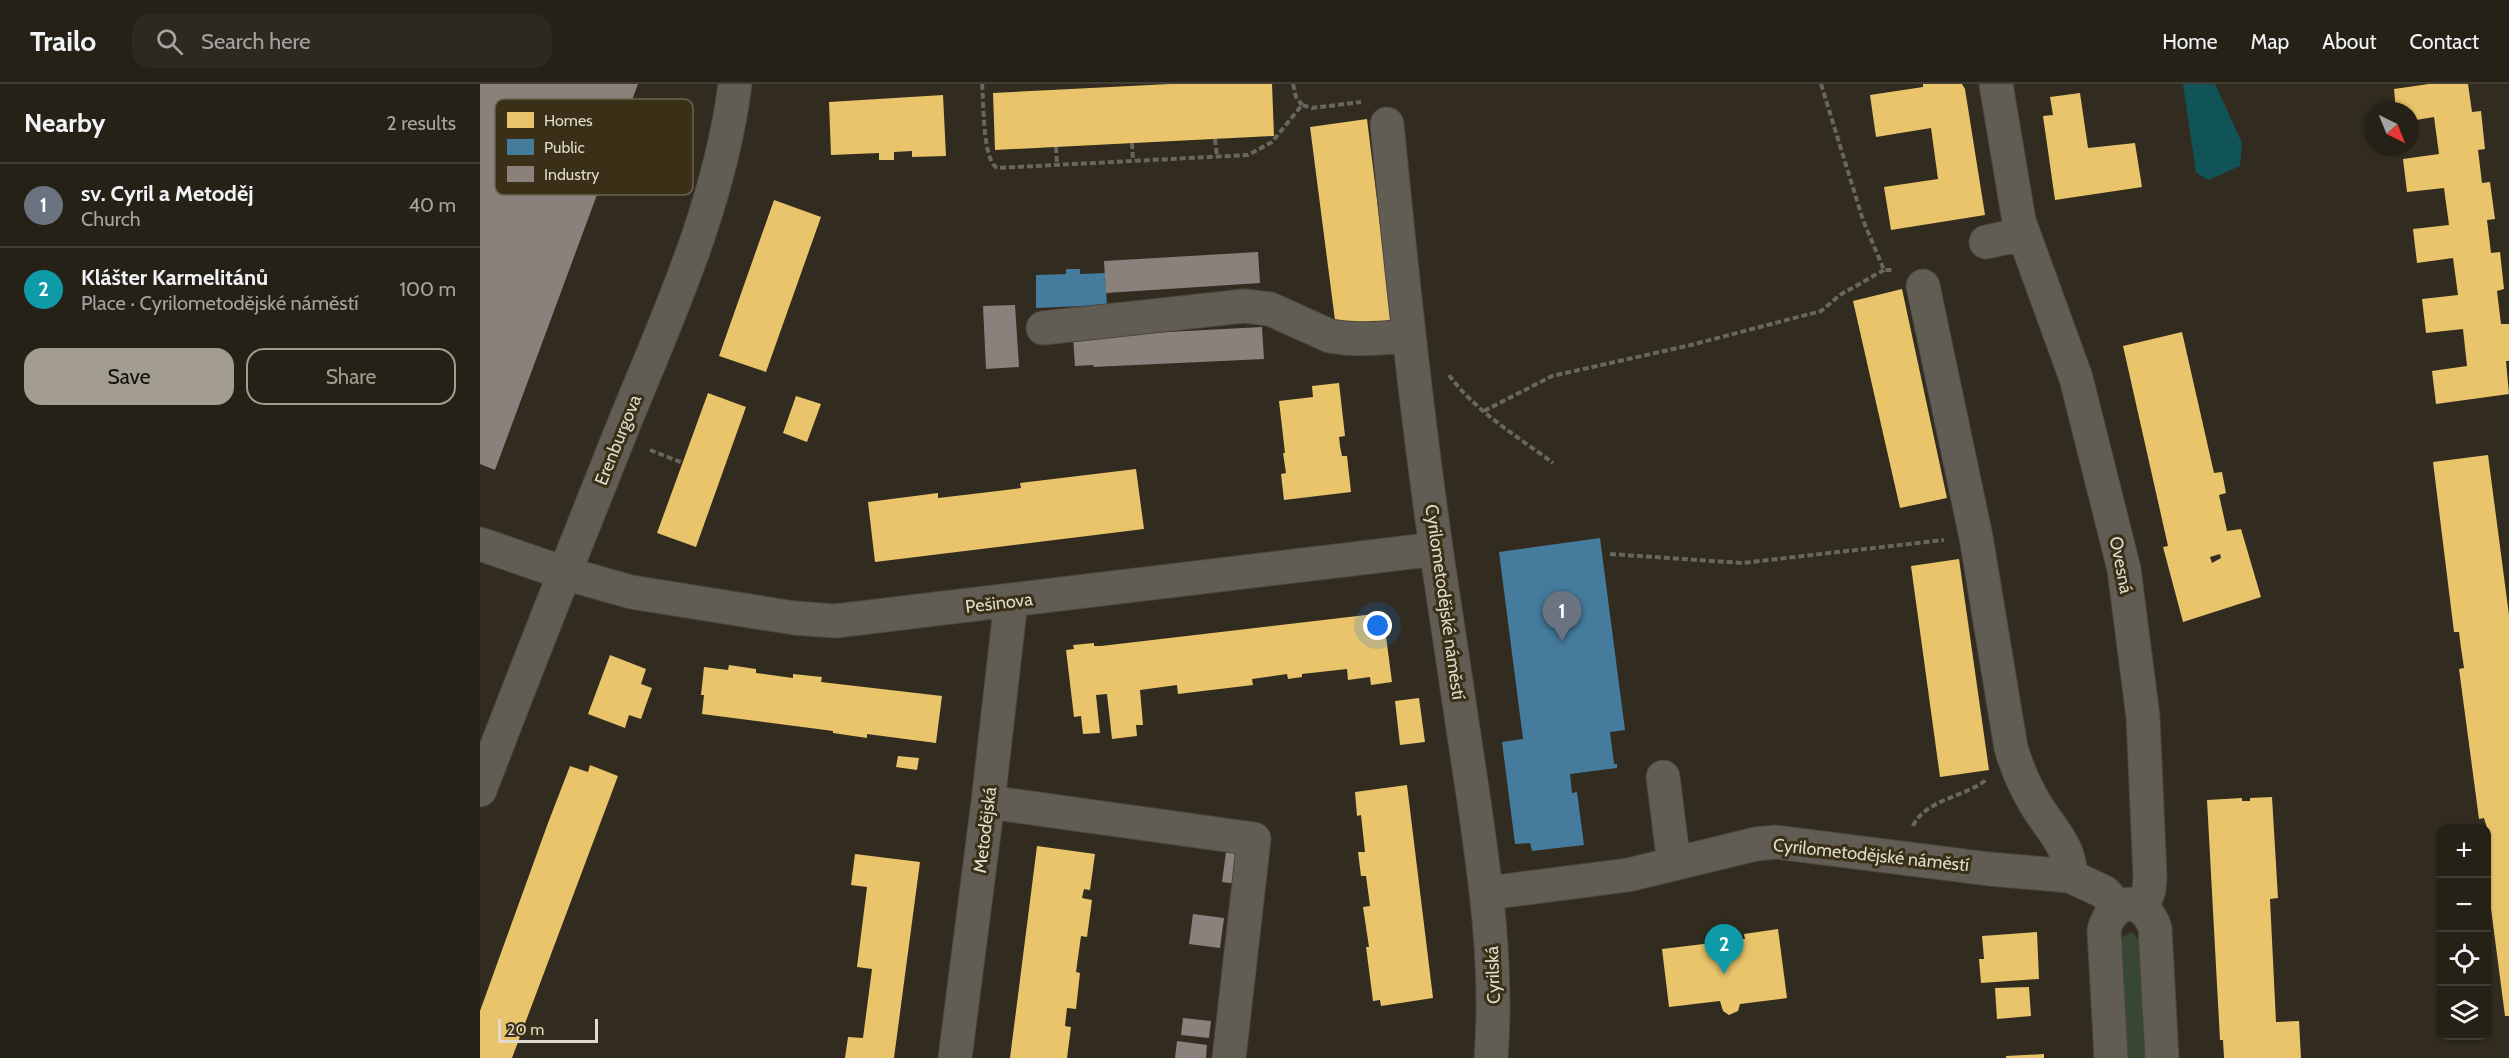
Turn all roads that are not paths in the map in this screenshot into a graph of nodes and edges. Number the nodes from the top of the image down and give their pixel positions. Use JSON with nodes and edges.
{"nodes":[{"id":1,"x":735,"y":84,"type":"edge"},
{"id":2,"x":1996,"y":84,"type":"edge"},
{"id":3,"x":1377,"y":112,"type":"road end"},
{"id":4,"x":2024,"y":234,"type":"junction"},
{"id":5,"x":1986,"y":242,"type":"dead end"},
{"id":6,"x":1912,"y":278,"type":"road end"},
{"id":7,"x":1043,"y":328,"type":"dead end"},
{"id":8,"x":1409,"y":336,"type":"junction"},
{"id":9,"x":480,"y":544,"type":"edge"},
{"id":10,"x":1436,"y":549,"type":"junction"},
{"id":11,"x":564,"y":573,"type":"junction"},
{"id":12,"x":1011,"y":601,"type":"junction"},
{"id":13,"x":1663,"y":777,"type":"dead end"},
{"id":14,"x":480,"y":790,"type":"edge"},
{"id":15,"x":988,"y":802,"type":"junction"},
{"id":16,"x":1674,"y":864,"type":"junction"},
{"id":17,"x":2070,"y":876,"type":"junction"},
{"id":18,"x":1488,"y":893,"type":"junction"},
{"id":19,"x":2139,"y":916,"type":"junction"},
{"id":20,"x":956,"y":1058,"type":"edge"},
{"id":21,"x":1229,"y":1058,"type":"edge"},
{"id":22,"x":1491,"y":1058,"type":"edge"},
{"id":23,"x":2111,"y":1058,"type":"edge"},
{"id":24,"x":2162,"y":1058,"type":"edge"}],
"edges":[{"from":1,"to":11,"type":"street","name":"Erenburgova"},
{"from":2,"to":4,"type":"street","name":"Ovesná"},
{"from":3,"to":8,"type":"street","name":"Cyrilometodějské náměstí"},
{"from":4,"to":5,"type":"street"},
{"from":4,"to":19,"type":"street","name":"Ovesná"},
{"from":6,"to":17,"type":"street"},
{"from":7,"to":8,"type":"street"},
{"from":8,"to":10,"type":"street","name":"Cyrilometodějské náměstí"},
{"from":9,"to":11,"type":"street","name":"Pešinova"},
{"from":10,"to":12,"type":"street","name":"Pešinova"},
{"from":10,"to":18,"type":"street","name":"Cyrilometodějské náměstí"},
{"from":11,"to":12,"type":"street","name":"Pešinova"},
{"from":11,"to":14,"type":"street","name":"Erenburgova"},
{"from":12,"to":15,"type":"street","name":"Metodějská"},
{"from":13,"to":16,"type":"street"},
{"from":15,"to":20,"type":"street","name":"Metodějská"},
{"from":15,"to":21,"type":"street"},
{"from":16,"to":17,"type":"street","name":"Cyrilometodějské náměstí"},
{"from":16,"to":18,"type":"street","name":"Cyrilometodějské náměstí"},
{"from":17,"to":19,"type":"street"},
{"from":18,"to":22,"type":"street","name":"Cyrilská"},
{"from":19,"to":23,"type":"street","name":"Ovesná"},
{"from":19,"to":24,"type":"street","name":"Ovesná"}]}
